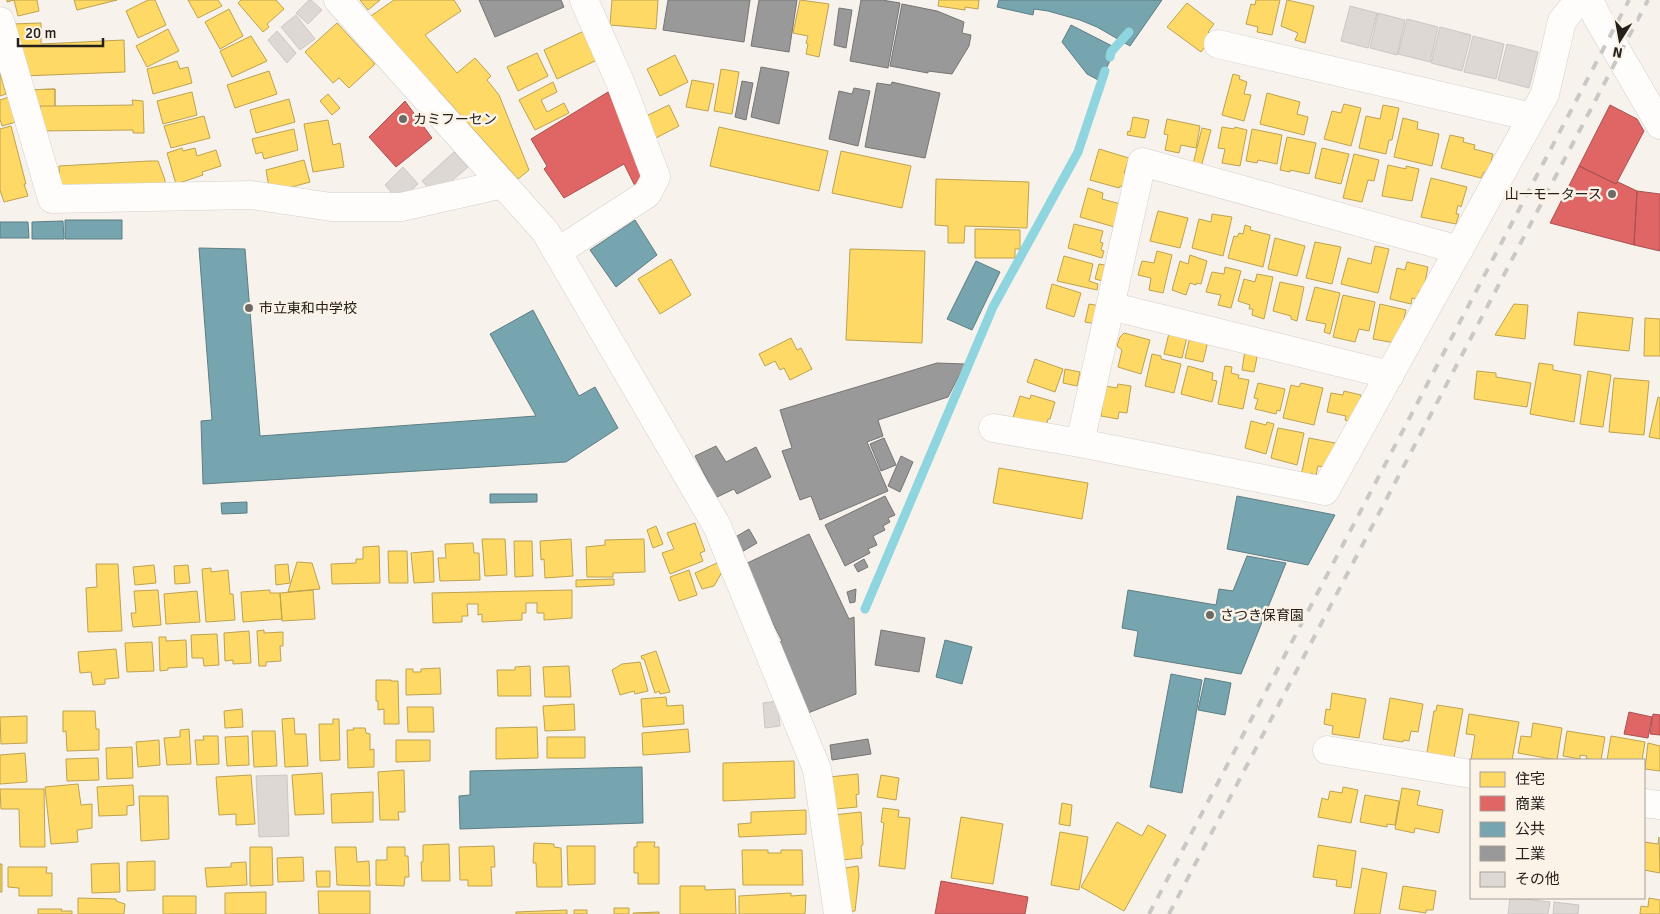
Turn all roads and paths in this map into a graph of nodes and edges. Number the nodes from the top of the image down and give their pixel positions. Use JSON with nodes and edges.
{"nodes":[{"id":1,"x":338,"y":0,"type":"edge"},
{"id":2,"x":584,"y":0,"type":"edge"},
{"id":3,"x":1579,"y":0,"type":"edge"},
{"id":4,"x":1589,"y":0,"type":"edge"},
{"id":5,"x":0,"y":21,"type":"edge"},
{"id":6,"x":1218,"y":44,"type":"dead end"},
{"id":7,"x":1532,"y":117,"type":"junction"},
{"id":8,"x":1660,"y":125,"type":"edge"},
{"id":9,"x":503,"y":184,"type":"junction"},
{"id":10,"x":1459,"y":250,"type":"junction"},
{"id":11,"x":557,"y":252,"type":"junction"},
{"id":12,"x":1110,"y":306,"type":"junction"},
{"id":13,"x":1390,"y":374,"type":"junction"},
{"id":14,"x":993,"y":428,"type":"dead end"},
{"id":15,"x":1080,"y":443,"type":"junction"},
{"id":16,"x":1328,"y":750,"type":"dead end"},
{"id":17,"x":1470,"y":774,"type":"edge"},
{"id":18,"x":1645,"y":803,"type":"edge"},
{"id":19,"x":1660,"y":805,"type":"edge"},
{"id":20,"x":838,"y":914,"type":"edge"}],
"edges":[{"from":1,"to":9,"type":"street"},
{"from":2,"to":11,"type":"street"},
{"from":3,"to":7,"type":"street"},
{"from":4,"to":8,"type":"street"},
{"from":5,"to":9,"type":"street"},
{"from":6,"to":7,"type":"street"},
{"from":7,"to":10,"type":"street"},
{"from":9,"to":11,"type":"street"},
{"from":10,"to":12,"type":"street"},
{"from":10,"to":13,"type":"street"},
{"from":11,"to":20,"type":"street"},
{"from":12,"to":13,"type":"street"},
{"from":12,"to":15,"type":"street"},
{"from":13,"to":15,"type":"street"},
{"from":14,"to":15,"type":"street"},
{"from":16,"to":17,"type":"street"},
{"from":18,"to":19,"type":"street"}]}
